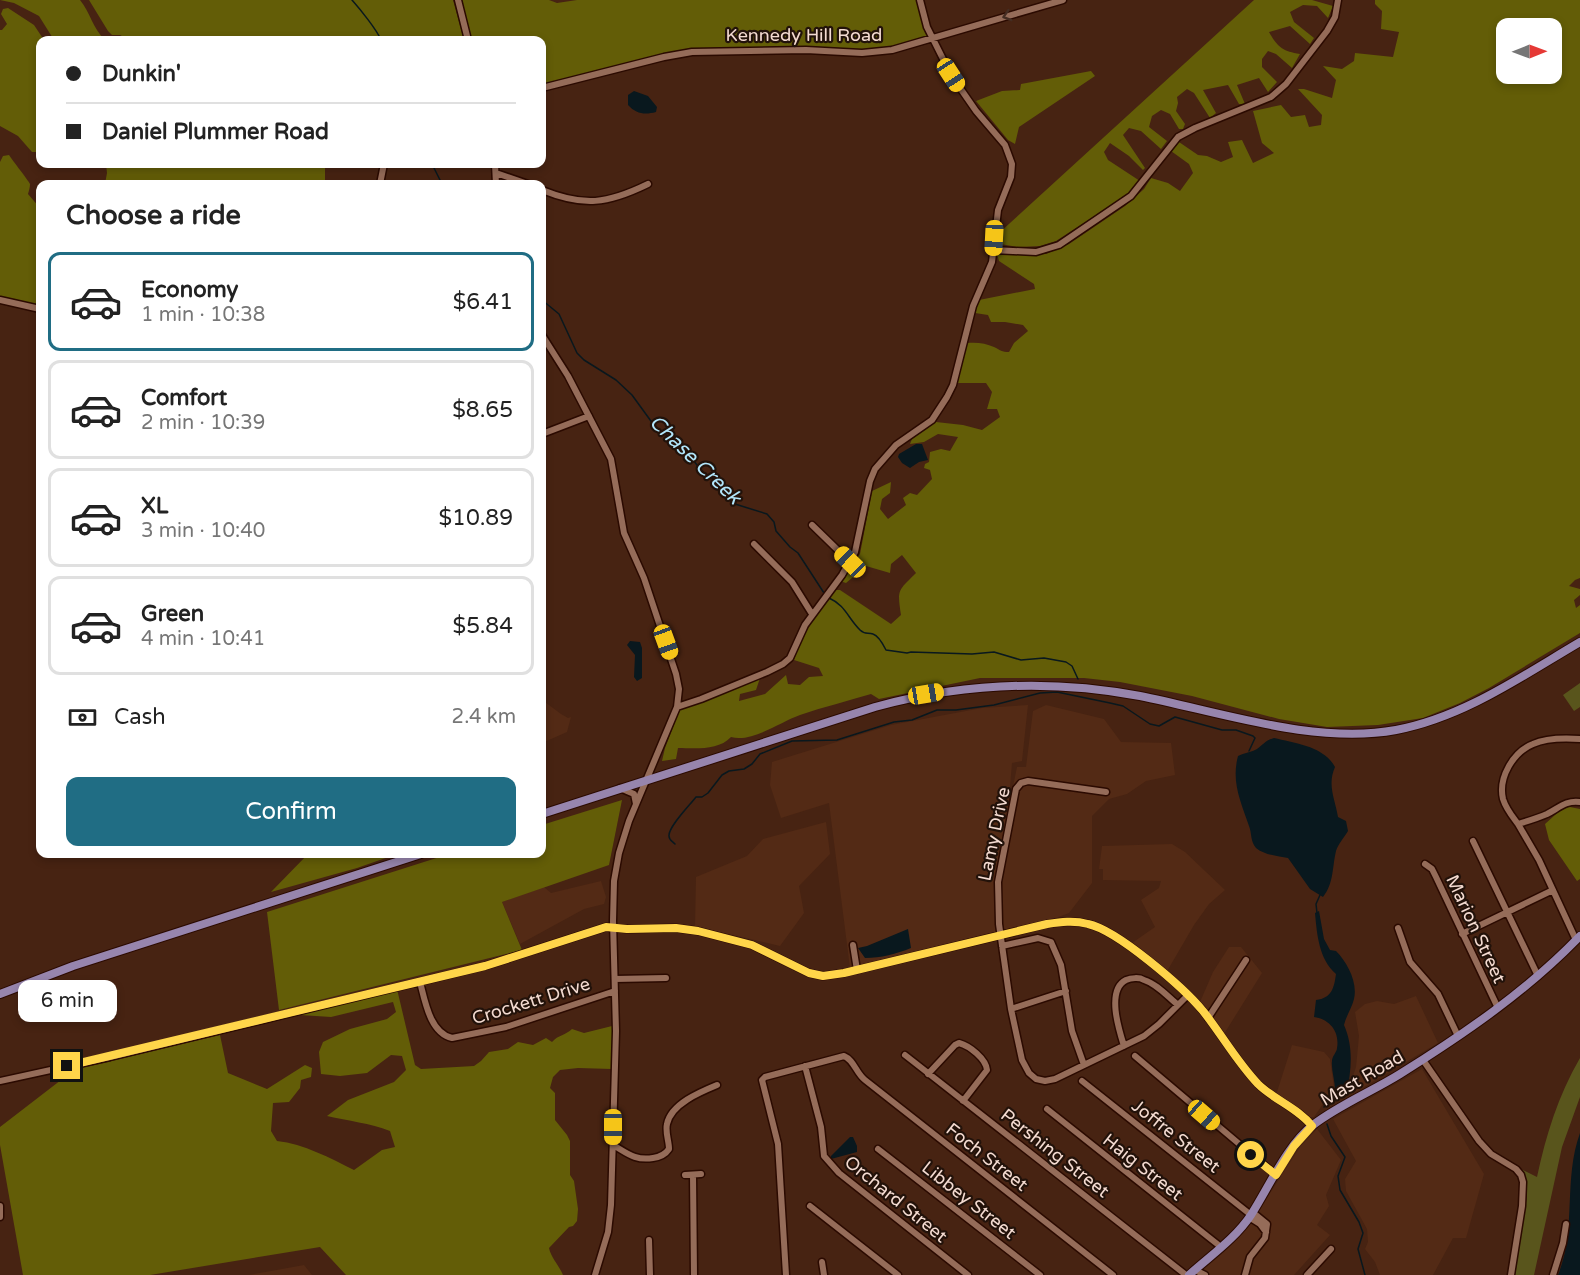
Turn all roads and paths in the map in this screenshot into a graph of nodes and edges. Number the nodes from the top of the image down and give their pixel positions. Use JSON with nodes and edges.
{"nodes":[{"id":1,"x":458,"y":0,"type":"edge"},
{"id":2,"x":920,"y":0,"type":"edge"},
{"id":3,"x":1063,"y":0,"type":"edge"},
{"id":4,"x":1338,"y":0,"type":"edge"},
{"id":5,"x":467,"y":36,"type":"edge"},
{"id":6,"x":932,"y":38,"type":"junction"},
{"id":7,"x":546,"y":87,"type":"edge"},
{"id":8,"x":496,"y":168,"type":"edge"},
{"id":9,"x":496,"y":172,"type":"junction"},
{"id":10,"x":496,"y":180,"type":"edge"},
{"id":11,"x":517,"y":180,"type":"edge"},
{"id":12,"x":648,"y":184,"type":"dead end"},
{"id":13,"x":546,"y":191,"type":"edge"},
{"id":14,"x":993,"y":250,"type":"junction"},
{"id":15,"x":0,"y":300,"type":"edge"},
{"id":16,"x":36,"y":308,"type":"edge"},
{"id":17,"x":546,"y":341,"type":"edge"},
{"id":18,"x":589,"y":416,"type":"junction"},
{"id":19,"x":546,"y":433,"type":"edge"},
{"id":20,"x":812,"y":525,"type":"dead end"},
{"id":21,"x":754,"y":544,"type":"dead end"},
{"id":22,"x":850,"y":562,"type":"junction"},
{"id":23,"x":812,"y":614,"type":"junction"},
{"id":24,"x":1580,"y":642,"type":"edge"},
{"id":25,"x":677,"y":707,"type":"junction"},
{"id":26,"x":1580,"y":739,"type":"edge"},
{"id":27,"x":646,"y":779,"type":"junction"},
{"id":28,"x":619,"y":788,"type":"junction"},
{"id":29,"x":1106,"y":792,"type":"dead end"},
{"id":30,"x":1580,"y":802,"type":"edge"},
{"id":31,"x":636,"y":804,"type":"junction"},
{"id":32,"x":546,"y":812,"type":"edge"},
{"id":33,"x":1518,"y":824,"type":"junction"},
{"id":34,"x":1473,"y":841,"type":"dead end"},
{"id":35,"x":409,"y":858,"type":"edge"},
{"id":36,"x":1425,"y":864,"type":"dead end"},
{"id":37,"x":1553,"y":890,"type":"junction"},
{"id":38,"x":1508,"y":911,"type":"junction"},
{"id":39,"x":613,"y":927,"type":"junction"},
{"id":40,"x":1398,"y":928,"type":"dead end"},
{"id":41,"x":1462,"y":934,"type":"junction"},
{"id":42,"x":1001,"y":935,"type":"junction"},
{"id":43,"x":1578,"y":938,"type":"edge"},
{"id":44,"x":853,"y":945,"type":"dead end"},
{"id":45,"x":1002,"y":946,"type":"junction"},
{"id":46,"x":1246,"y":960,"type":"dead end"},
{"id":47,"x":856,"y":970,"type":"junction"},
{"id":48,"x":1538,"y":976,"type":"junction"},
{"id":49,"x":666,"y":978,"type":"dead end"},
{"id":50,"x":615,"y":979,"type":"junction"},
{"id":51,"x":420,"y":982,"type":"junction"},
{"id":52,"x":615,"y":991,"type":"junction"},
{"id":53,"x":1066,"y":991,"type":"junction"},
{"id":54,"x":0,"y":994,"type":"edge"},
{"id":55,"x":1188,"y":995,"type":"junction"},
{"id":56,"x":1178,"y":1005,"type":"junction"},
{"id":57,"x":1498,"y":1008,"type":"junction"},
{"id":58,"x":1011,"y":1009,"type":"junction"},
{"id":59,"x":1208,"y":1018,"type":"junction"},
{"id":60,"x":1458,"y":1036,"type":"junction"},
{"id":61,"x":1124,"y":1046,"type":"junction"},
{"id":62,"x":905,"y":1055,"type":"dead end"},
{"id":63,"x":1135,"y":1056,"type":"dead end"},
{"id":64,"x":1423,"y":1059,"type":"junction"},
{"id":65,"x":1084,"y":1065,"type":"junction"},
{"id":66,"x":805,"y":1066,"type":"junction"},
{"id":67,"x":928,"y":1074,"type":"junction"},
{"id":68,"x":0,"y":1081,"type":"edge"},
{"id":69,"x":1082,"y":1081,"type":"dead end"},
{"id":70,"x":717,"y":1085,"type":"dead end"},
{"id":71,"x":963,"y":1101,"type":"junction"},
{"id":72,"x":1047,"y":1108,"type":"dead end"},
{"id":73,"x":1312,"y":1126,"type":"junction"},
{"id":74,"x":613,"y":1145,"type":"junction"},
{"id":75,"x":878,"y":1149,"type":"dead end"},
{"id":76,"x":701,"y":1174,"type":"dead end"},
{"id":77,"x":685,"y":1175,"type":"dead end"},
{"id":78,"x":693,"y":1175,"type":"junction"},
{"id":79,"x":1276,"y":1175,"type":"junction"},
{"id":80,"x":0,"y":1206,"type":"edge"},
{"id":81,"x":810,"y":1206,"type":"dead end"},
{"id":82,"x":1251,"y":1215,"type":"junction"},
{"id":83,"x":0,"y":1218,"type":"edge"},
{"id":84,"x":1566,"y":1224,"type":"dead end"},
{"id":85,"x":1266,"y":1232,"type":"junction"},
{"id":86,"x":649,"y":1240,"type":"dead end"},
{"id":87,"x":1221,"y":1247,"type":"junction"},
{"id":88,"x":1331,"y":1249,"type":"dead end"},
{"id":89,"x":822,"y":1262,"type":"dead end"},
{"id":90,"x":1190,"y":1273,"type":"edge"},
{"id":91,"x":595,"y":1275,"type":"edge"},
{"id":92,"x":650,"y":1275,"type":"edge"},
{"id":93,"x":694,"y":1275,"type":"edge"},
{"id":94,"x":786,"y":1275,"type":"edge"},
{"id":95,"x":824,"y":1275,"type":"edge"},
{"id":96,"x":898,"y":1275,"type":"edge"},
{"id":97,"x":968,"y":1275,"type":"edge"},
{"id":98,"x":1040,"y":1275,"type":"edge"},
{"id":99,"x":1113,"y":1275,"type":"edge"},
{"id":100,"x":1205,"y":1275,"type":"edge"},
{"id":101,"x":1245,"y":1275,"type":"edge"},
{"id":102,"x":1307,"y":1275,"type":"edge"},
{"id":103,"x":1511,"y":1275,"type":"edge"},
{"id":104,"x":1553,"y":1275,"type":"edge"}],
"edges":[{"from":1,"to":5,"type":"street"},
{"from":2,"to":6,"type":"street"},
{"from":3,"to":6,"type":"street","name":"Kennedy Hill Road","one_way":true},
{"from":4,"to":14,"type":"street"},
{"from":6,"to":7,"type":"street","name":"Kennedy Hill Road"},
{"from":6,"to":14,"type":"street"},
{"from":8,"to":9,"type":"street"},
{"from":9,"to":10,"type":"street"},
{"from":9,"to":11,"type":"street"},
{"from":12,"to":13,"type":"street"},
{"from":14,"to":22,"type":"street"},
{"from":15,"to":16,"type":"street"},
{"from":17,"to":18,"type":"street"},
{"from":18,"to":19,"type":"street"},
{"from":18,"to":25,"type":"street"},
{"from":20,"to":22,"type":"street"},
{"from":21,"to":23,"type":"street"},
{"from":22,"to":23,"type":"street"},
{"from":23,"to":25,"type":"street"},
{"from":24,"to":27,"type":"main road"},
{"from":25,"to":27,"type":"street"},
{"from":26,"to":33,"type":"street"},
{"from":27,"to":28,"type":"main road"},
{"from":27,"to":31,"type":"street"},
{"from":28,"to":31,"type":"street"},
{"from":28,"to":32,"type":"main road"},
{"from":29,"to":42,"type":"street","name":"Lamy Drive"},
{"from":30,"to":33,"type":"street"},
{"from":31,"to":39,"type":"street"},
{"from":33,"to":37,"type":"street"},
{"from":34,"to":38,"type":"street"},
{"from":35,"to":54,"type":"main road"},
{"from":36,"to":41,"type":"street","name":"Marion Street"},
{"from":37,"to":38,"type":"street"},
{"from":37,"to":43,"type":"street"},
{"from":38,"to":41,"type":"street"},
{"from":38,"to":48,"type":"street"},
{"from":39,"to":47,"type":"street"},
{"from":39,"to":50,"type":"street"},
{"from":39,"to":51,"type":"street"},
{"from":40,"to":60,"type":"street"},
{"from":41,"to":57,"type":"street","name":"Marion Street"},
{"from":42,"to":45,"type":"street"},
{"from":42,"to":47,"type":"street"},
{"from":42,"to":55,"type":"street"},
{"from":43,"to":48,"type":"main road","name":"Mast Road"},
{"from":44,"to":47,"type":"street"},
{"from":45,"to":53,"type":"street"},
{"from":45,"to":58,"type":"street"},
{"from":46,"to":59,"type":"street"},
{"from":48,"to":57,"type":"main road","name":"Mast Road"},
{"from":49,"to":50,"type":"street"},
{"from":50,"to":52,"type":"street"},
{"from":51,"to":52,"type":"street","name":"Crockett Drive"},
{"from":51,"to":68,"type":"street"},
{"from":52,"to":74,"type":"street"},
{"from":53,"to":58,"type":"street"},
{"from":53,"to":65,"type":"street"},
{"from":55,"to":56,"type":"street"},
{"from":55,"to":59,"type":"street"},
{"from":56,"to":61,"type":"street"},
{"from":56,"to":61,"type":"street"},
{"from":57,"to":60,"type":"main road","name":"Mast Road"},
{"from":58,"to":65,"type":"street"},
{"from":59,"to":73,"type":"street"},
{"from":60,"to":64,"type":"main road","name":"Mast Road"},
{"from":61,"to":65,"type":"street"},
{"from":62,"to":67,"type":"street","name":"Pershing Street"},
{"from":63,"to":79,"type":"street"},
{"from":64,"to":73,"type":"main road","name":"Mast Road"},
{"from":64,"to":103,"type":"street"},
{"from":66,"to":94,"type":"street"},
{"from":66,"to":97,"type":"street","name":"Orchard Street"},
{"from":66,"to":99,"type":"street","name":"Foch Street"},
{"from":67,"to":71,"type":"street","name":"Pershing Street"},
{"from":67,"to":71,"type":"street"},
{"from":69,"to":82,"type":"street","name":"Joffre Street"},
{"from":70,"to":74,"type":"street"},
{"from":71,"to":90,"type":"street","name":"Pershing Street"},
{"from":72,"to":87,"type":"street","name":"Haig Street"},
{"from":73,"to":79,"type":"main road","name":"Mast Road"},
{"from":74,"to":91,"type":"street"},
{"from":75,"to":98,"type":"street","name":"Libbey Street"},
{"from":76,"to":78,"type":"street"},
{"from":77,"to":78,"type":"street"},
{"from":78,"to":93,"type":"street"},
{"from":79,"to":82,"type":"main road","name":"Mast Road"},
{"from":80,"to":83,"type":"street"},
{"from":81,"to":96,"type":"street"},
{"from":82,"to":85,"type":"street"},
{"from":82,"to":85,"type":"street"},
{"from":82,"to":87,"type":"main road","name":"Mast Road"},
{"from":84,"to":104,"type":"street"},
{"from":85,"to":101,"type":"street"},
{"from":86,"to":92,"type":"street"},
{"from":87,"to":90,"type":"main road","name":"Mast Road"},
{"from":88,"to":102,"type":"street"},
{"from":89,"to":95,"type":"street"},
{"from":90,"to":100,"type":"street","name":"Pershing Street"}]}
